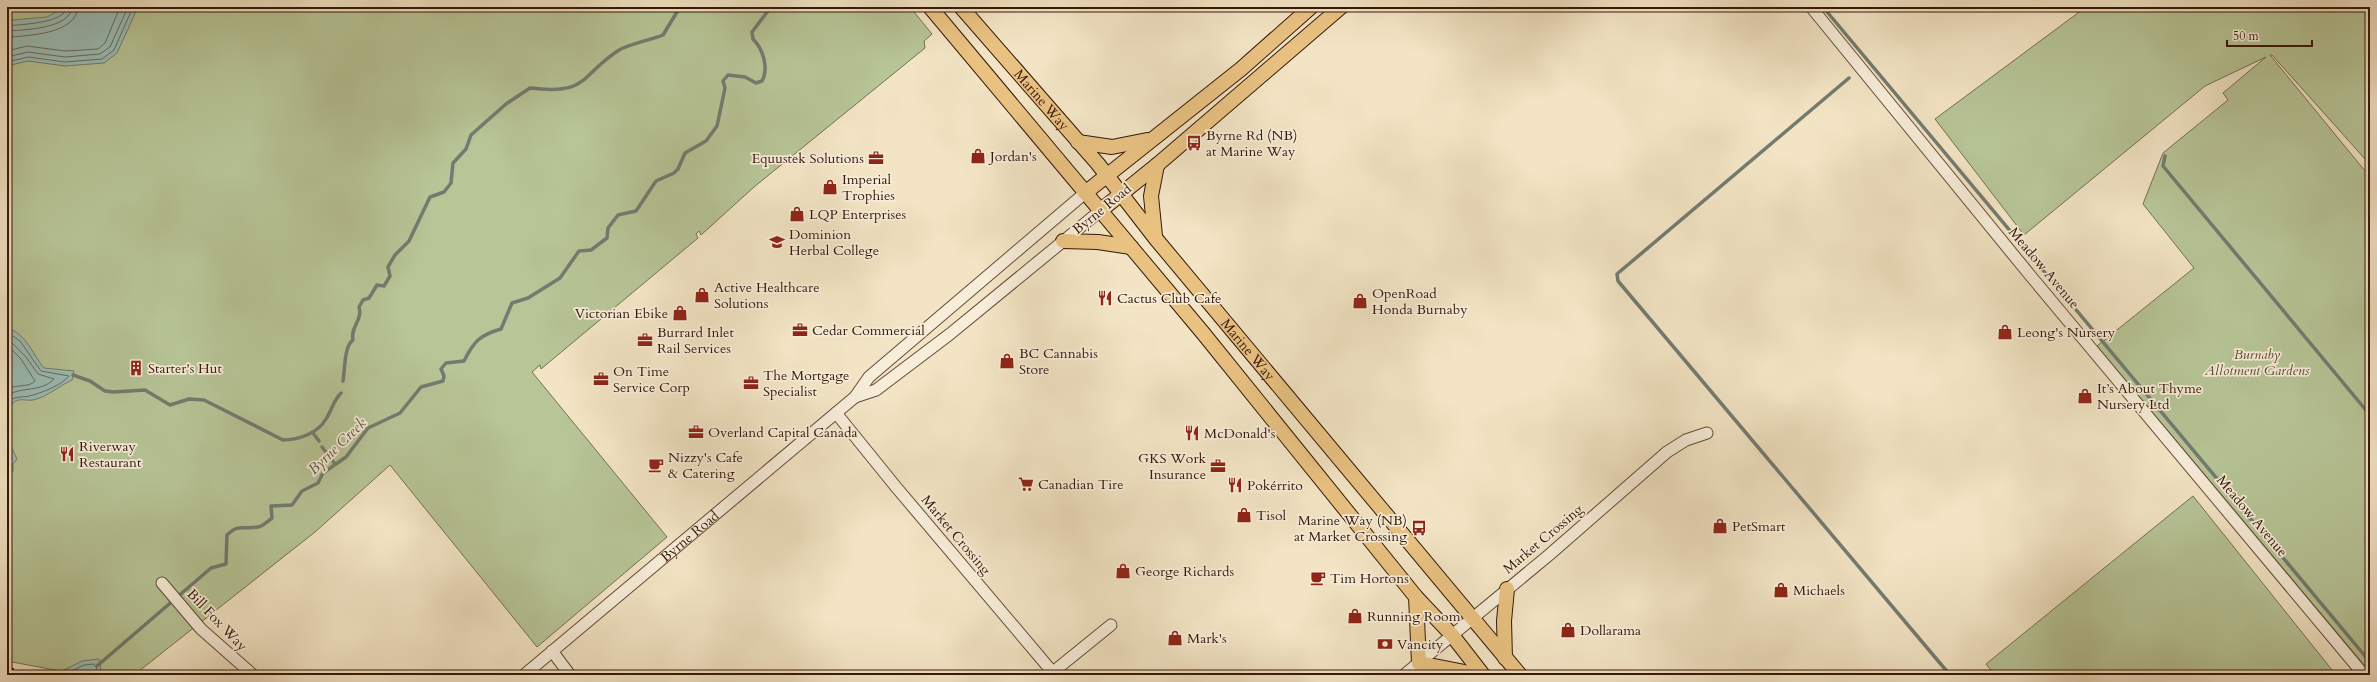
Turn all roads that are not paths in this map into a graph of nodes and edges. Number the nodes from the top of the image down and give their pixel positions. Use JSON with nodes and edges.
{"nodes":[{"id":1,"x":930,"y":7,"type":"edge"},
{"id":2,"x":961,"y":7,"type":"edge"},
{"id":3,"x":1311,"y":7,"type":"edge"},
{"id":4,"x":1340,"y":7,"type":"edge"},
{"id":5,"x":1811,"y":7,"type":"edge"},
{"id":6,"x":1150,"y":140,"type":"junction"},
{"id":7,"x":1078,"y":142,"type":"junction"},
{"id":8,"x":1157,"y":165,"type":"junction"},
{"id":9,"x":1106,"y":175,"type":"junction"},
{"id":10,"x":1085,"y":193,"type":"junction"},
{"id":11,"x":1121,"y":194,"type":"junction"},
{"id":12,"x":1100,"y":210,"type":"junction"},
{"id":13,"x":1156,"y":239,"type":"junction"},
{"id":14,"x":1063,"y":241,"type":"junction"},
{"id":15,"x":1131,"y":247,"type":"junction"},
{"id":16,"x":855,"y":397,"type":"junction"},
{"id":17,"x":836,"y":413,"type":"junction"},
{"id":18,"x":1708,"y":434,"type":"dead end"},
{"id":19,"x":162,"y":583,"type":"dead end"},
{"id":20,"x":1507,"y":589,"type":"junction"},
{"id":21,"x":1416,"y":597,"type":"junction"},
{"id":22,"x":1473,"y":618,"type":"junction"},
{"id":23,"x":1111,"y":625,"type":"dead end"},
{"id":24,"x":1452,"y":635,"type":"junction"},
{"id":25,"x":552,"y":651,"type":"junction"},
{"id":26,"x":1505,"y":658,"type":"junction"},
{"id":27,"x":1419,"y":663,"type":"junction"},
{"id":28,"x":1054,"y":674,"type":"edge"},
{"id":29,"x":253,"y":675,"type":"edge"},
{"id":30,"x":524,"y":675,"type":"edge"},
{"id":31,"x":570,"y":675,"type":"edge"},
{"id":32,"x":1404,"y":675,"type":"edge"},
{"id":33,"x":1482,"y":675,"type":"edge"},
{"id":34,"x":1520,"y":675,"type":"edge"},
{"id":35,"x":2364,"y":675,"type":"edge"}],
"edges":[{"from":1,"to":10,"type":"main road","name":"Marine Way"},
{"from":2,"to":7,"type":"main road","name":"Marine Way"},
{"from":3,"to":6,"type":"main road","name":"Byrne Road"},
{"from":4,"to":8,"type":"main road","name":"Byrne Road"},
{"from":5,"to":35,"type":"street","name":"Meadow Avenue"},
{"from":6,"to":7,"type":"main road"},
{"from":6,"to":9,"type":"main road","name":"Byrne Road"},
{"from":7,"to":9,"type":"main road","name":"Marine Way"},
{"from":8,"to":11,"type":"main road","name":"Byrne Road"},
{"from":8,"to":13,"type":"main road"},
{"from":9,"to":10,"type":"main road","name":"Byrne Road"},
{"from":9,"to":11,"type":"main road","name":"Marine Way"},
{"from":10,"to":12,"type":"main road","name":"Marine Way"},
{"from":10,"to":16,"type":"street","name":"Byrne Road"},
{"from":11,"to":12,"type":"main road","name":"Byrne Road"},
{"from":11,"to":13,"type":"main road","name":"Marine Way"},
{"from":12,"to":14,"type":"street","name":"Byrne Road"},
{"from":12,"to":15,"type":"main road","name":"Marine Way"},
{"from":13,"to":22,"type":"main road","name":"Marine Way"},
{"from":14,"to":15,"type":"main road"},
{"from":14,"to":16,"type":"street","name":"Byrne Road"},
{"from":15,"to":21,"type":"main road","name":"Marine Way"},
{"from":16,"to":17,"type":"street","name":"Byrne Road"},
{"from":17,"to":25,"type":"street","name":"Byrne Road"},
{"from":17,"to":28,"type":"street","name":"Market Crossing"},
{"from":18,"to":20,"type":"street","name":"Market Crossing"},
{"from":19,"to":29,"type":"street","name":"Bill Fox Way"},
{"from":20,"to":22,"type":"street","name":"Market Crossing"},
{"from":20,"to":26,"type":"main road"},
{"from":21,"to":24,"type":"main road","name":"Marine Way"},
{"from":21,"to":27,"type":"main road"},
{"from":22,"to":24,"type":"street","name":"Market Crossing"},
{"from":22,"to":26,"type":"main road","name":"Marine Way"},
{"from":23,"to":28,"type":"street"},
{"from":24,"to":27,"type":"street","name":"Market Crossing"},
{"from":24,"to":33,"type":"main road","name":"Marine Way"},
{"from":25,"to":30,"type":"street","name":"Byrne Road"},
{"from":25,"to":31,"type":"street"},
{"from":26,"to":34,"type":"main road","name":"Marine Way"},
{"from":27,"to":32,"type":"street","name":"Market Crossing"},
{"from":27,"to":33,"type":"main road"}]}
